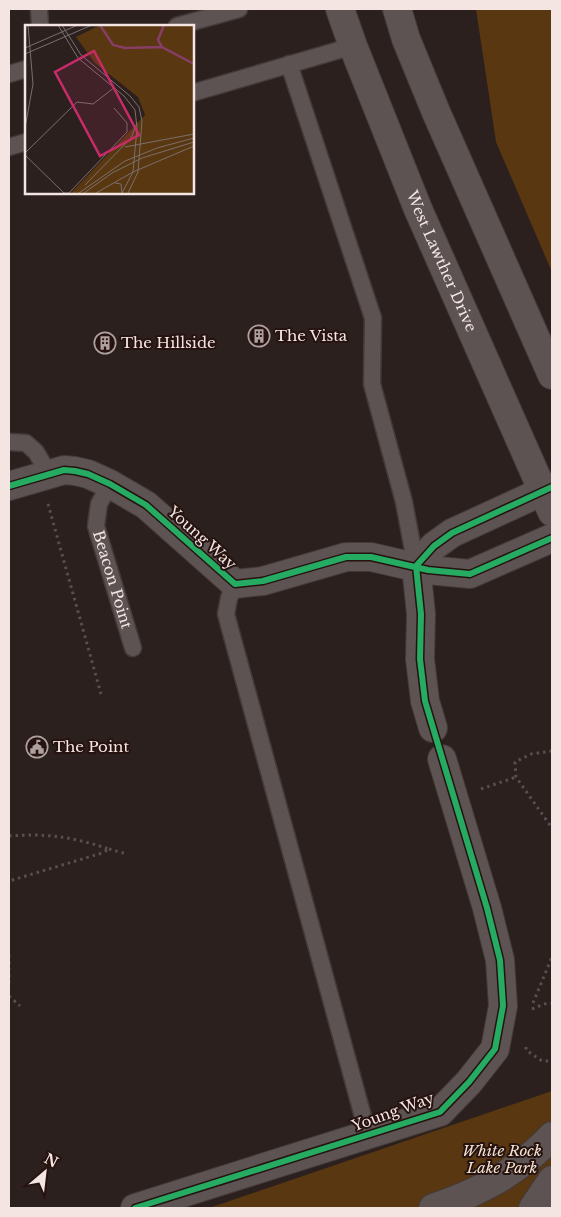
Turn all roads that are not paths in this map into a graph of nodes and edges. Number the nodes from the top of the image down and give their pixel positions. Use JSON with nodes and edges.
{"nodes":[{"id":1,"x":39,"y":9,"type":"edge"},
{"id":2,"x":240,"y":9,"type":"edge"},
{"id":3,"x":340,"y":9,"type":"edge"},
{"id":4,"x":397,"y":9,"type":"edge"},
{"id":5,"x":40,"y":25,"type":"edge"},
{"id":6,"x":181,"y":25,"type":"edge"},
{"id":7,"x":353,"y":46,"type":"junction"},
{"id":8,"x":289,"y":64,"type":"junction"},
{"id":9,"x":25,"y":69,"type":"edge"},
{"id":10,"x":9,"y":74,"type":"edge"},
{"id":11,"x":194,"y":92,"type":"edge"},
{"id":12,"x":25,"y":142,"type":"edge"},
{"id":13,"x":9,"y":147,"type":"edge"},
{"id":14,"x":552,"y":375,"type":"edge"},
{"id":15,"x":9,"y":442,"type":"edge"},
{"id":16,"x":45,"y":476,"type":"junction"},
{"id":17,"x":110,"y":484,"type":"junction"},
{"id":18,"x":9,"y":486,"type":"edge"},
{"id":19,"x":549,"y":497,"type":"edge"},
{"id":20,"x":552,"y":538,"type":"edge"},
{"id":21,"x":416,"y":566,"type":"junction"},
{"id":22,"x":235,"y":584,"type":"junction"},
{"id":23,"x":134,"y":648,"type":"dead end"},
{"id":24,"x":433,"y":728,"type":"dead end"},
{"id":25,"x":442,"y":759,"type":"dead end"},
{"id":26,"x":368,"y":1135,"type":"junction"},
{"id":27,"x":552,"y":1136,"type":"edge"},
{"id":28,"x":552,"y":1180,"type":"edge"},
{"id":29,"x":135,"y":1208,"type":"edge"},
{"id":30,"x":433,"y":1208,"type":"edge"},
{"id":31,"x":533,"y":1208,"type":"edge"}],
"edges":[{"from":1,"to":5,"type":"lane"},
{"from":2,"to":6,"type":"lane"},
{"from":3,"to":7,"type":"street","name":"West Lawther Drive"},
{"from":4,"to":14,"type":"street"},
{"from":7,"to":8,"type":"lane"},
{"from":7,"to":19,"type":"street","name":"West Lawther Drive"},
{"from":8,"to":11,"type":"lane"},
{"from":8,"to":21,"type":"lane"},
{"from":9,"to":10,"type":"lane"},
{"from":12,"to":13,"type":"lane"},
{"from":15,"to":16,"type":"lane"},
{"from":16,"to":17,"type":"street","name":"Young Way"},
{"from":16,"to":18,"type":"street","name":"Young Way"},
{"from":17,"to":22,"type":"street","name":"Young Way"},
{"from":17,"to":23,"type":"lane","name":"Beacon Point"},
{"from":19,"to":21,"type":"street"},
{"from":20,"to":21,"type":"street","name":"Young Way"},
{"from":21,"to":22,"type":"street","name":"Young Way"},
{"from":21,"to":24,"type":"street"},
{"from":22,"to":26,"type":"lane"},
{"from":25,"to":26,"type":"street","name":"Young Way"},
{"from":26,"to":29,"type":"street","name":"Young Way"},
{"from":27,"to":30,"type":"street"},
{"from":28,"to":31,"type":"street"}]}
